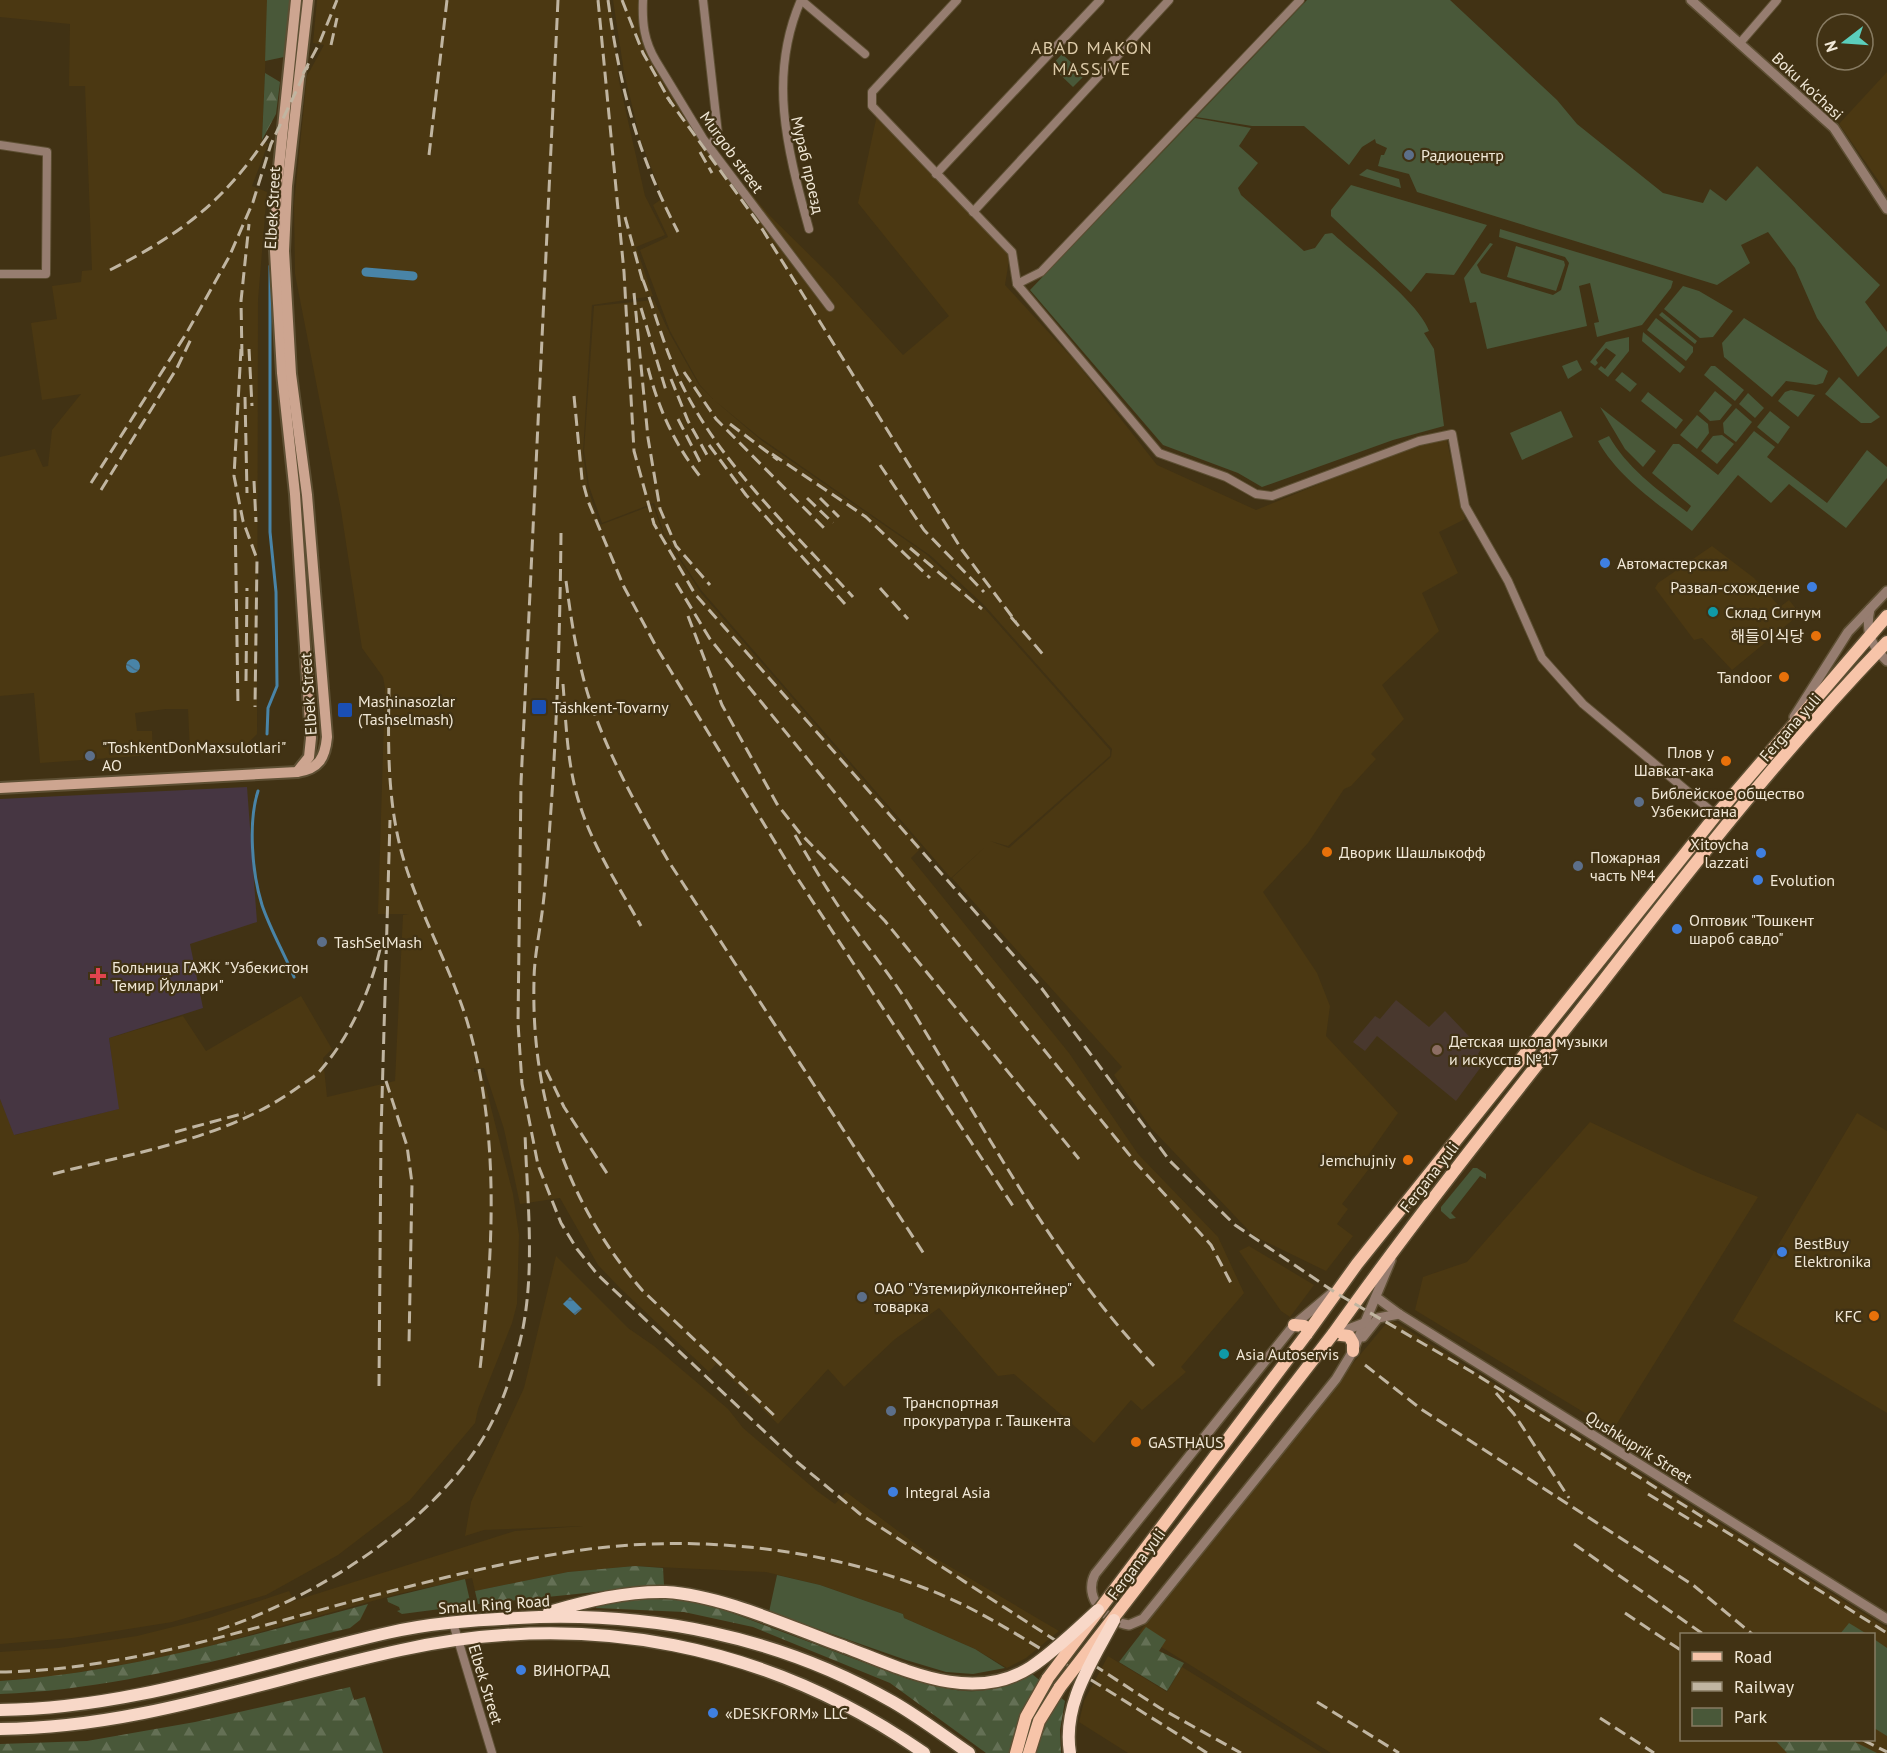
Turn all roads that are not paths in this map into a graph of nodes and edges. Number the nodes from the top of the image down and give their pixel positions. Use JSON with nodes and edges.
{"nodes":[{"id":1,"x":296,"y":0,"type":"edge"},
{"id":2,"x":308,"y":0,"type":"edge"},
{"id":3,"x":643,"y":0,"type":"edge"},
{"id":4,"x":703,"y":0,"type":"edge"},
{"id":5,"x":801,"y":0,"type":"edge"},
{"id":6,"x":957,"y":0,"type":"edge"},
{"id":7,"x":1101,"y":0,"type":"edge"},
{"id":8,"x":1169,"y":0,"type":"edge"},
{"id":9,"x":1300,"y":0,"type":"edge"},
{"id":10,"x":1691,"y":0,"type":"edge"},
{"id":11,"x":1777,"y":0,"type":"edge"},
{"id":12,"x":1740,"y":43,"type":"junction"},
{"id":13,"x":865,"y":54,"type":"dead end"},
{"id":14,"x":712,"y":143,"type":"dead end"},
{"id":15,"x":0,"y":145,"type":"edge"},
{"id":16,"x":936,"y":174,"type":"junction"},
{"id":17,"x":1887,"y":209,"type":"edge"},
{"id":18,"x":973,"y":212,"type":"junction"},
{"id":19,"x":809,"y":229,"type":"dead end"},
{"id":20,"x":0,"y":274,"type":"edge"},
{"id":21,"x":1017,"y":284,"type":"junction"},
{"id":22,"x":830,"y":307,"type":"dead end"},
{"id":23,"x":1887,"y":591,"type":"edge"},
{"id":24,"x":1870,"y":609,"type":"junction"},
{"id":25,"x":1887,"y":616,"type":"edge"},
{"id":26,"x":1869,"y":636,"type":"junction"},
{"id":27,"x":1887,"y":642,"type":"edge"},
{"id":28,"x":1882,"y":650,"type":"edge"},
{"id":29,"x":1887,"y":661,"type":"edge"},
{"id":30,"x":1778,"y":743,"type":"junction"},
{"id":31,"x":297,"y":771,"type":"junction"},
{"id":32,"x":0,"y":788,"type":"edge"},
{"id":33,"x":1716,"y":814,"type":"junction"},
{"id":34,"x":1399,"y":1242,"type":"junction"},
{"id":35,"x":1342,"y":1285,"type":"junction"},
{"id":36,"x":1376,"y":1297,"type":"junction"},
{"id":37,"x":1399,"y":1314,"type":"junction"},
{"id":38,"x":1378,"y":1318,"type":"junction"},
{"id":39,"x":1365,"y":1322,"type":"junction"},
{"id":40,"x":1294,"y":1326,"type":"junction"},
{"id":41,"x":1333,"y":1334,"type":"junction"},
{"id":42,"x":1306,"y":1335,"type":"junction"},
{"id":43,"x":1353,"y":1351,"type":"junction"},
{"id":44,"x":1861,"y":1602,"type":"junction"},
{"id":45,"x":1887,"y":1609,"type":"edge"},
{"id":46,"x":1098,"y":1610,"type":"junction"},
{"id":47,"x":530,"y":1617,"type":"junction"},
{"id":48,"x":1887,"y":1619,"type":"edge"},
{"id":49,"x":1114,"y":1620,"type":"junction"},
{"id":50,"x":453,"y":1623,"type":"junction"},
{"id":51,"x":457,"y":1639,"type":"junction"},
{"id":52,"x":0,"y":1710,"type":"edge"},
{"id":53,"x":0,"y":1729,"type":"edge"},
{"id":54,"x":492,"y":1753,"type":"edge"},
{"id":55,"x":924,"y":1753,"type":"edge"},
{"id":56,"x":969,"y":1753,"type":"edge"},
{"id":57,"x":1016,"y":1753,"type":"edge"},
{"id":58,"x":1029,"y":1753,"type":"edge"},
{"id":59,"x":1070,"y":1753,"type":"edge"}],
"edges":[{"from":1,"to":31,"type":"main road","name":"Elbek Street"},
{"from":2,"to":31,"type":"main road","name":"Elbek Street"},
{"from":3,"to":22,"type":"street","name":"Murgob street"},
{"from":4,"to":14,"type":"street","name":"Murgob street"},
{"from":5,"to":13,"type":"street","name":"Мураб проезд"},
{"from":5,"to":19,"type":"street","name":"Мураб проезд"},
{"from":6,"to":16,"type":"street"},
{"from":7,"to":16,"type":"street"},
{"from":8,"to":18,"type":"street"},
{"from":9,"to":21,"type":"street"},
{"from":10,"to":12,"type":"street","name":"Boku ko'chasi"},
{"from":11,"to":12,"type":"street"},
{"from":12,"to":17,"type":"street","name":"Boku ko'chasi"},
{"from":15,"to":20,"type":"street"},
{"from":16,"to":18,"type":"street"},
{"from":18,"to":21,"type":"street"},
{"from":21,"to":33,"type":"street"},
{"from":23,"to":24,"type":"street","name":"Fergana yuli"},
{"from":24,"to":26,"type":"street"},
{"from":24,"to":30,"type":"street","name":"Fergana yuli"},
{"from":25,"to":26,"type":"main road","name":"Fergana yuli"},
{"from":26,"to":28,"type":"street"},
{"from":26,"to":30,"type":"main road","name":"Fergana yuli"},
{"from":27,"to":28,"type":"main road","name":"Fergana yuli"},
{"from":28,"to":29,"type":"street"},
{"from":28,"to":34,"type":"main road","name":"Fergana yuli"},
{"from":30,"to":33,"type":"main road","name":"Fergana yuli"},
{"from":31,"to":32,"type":"main road"},
{"from":33,"to":35,"type":"main road","name":"Fergana yuli"},
{"from":34,"to":36,"type":"street"},
{"from":34,"to":41,"type":"main road","name":"Fergana yuli"},
{"from":35,"to":40,"type":"street"},
{"from":35,"to":42,"type":"main road","name":"Fergana yuli"},
{"from":36,"to":37,"type":"street","name":"Qushkuprik Street"},
{"from":36,"to":39,"type":"street"},
{"from":37,"to":38,"type":"street"},
{"from":37,"to":44,"type":"street","name":"Qushkuprik Street"},
{"from":38,"to":39,"type":"street"},
{"from":38,"to":43,"type":"street"},
{"from":39,"to":41,"type":"street"},
{"from":39,"to":43,"type":"street"},
{"from":40,"to":42,"type":"main road"},
{"from":40,"to":43,"type":"street"},
{"from":41,"to":43,"type":"main road"},
{"from":41,"to":49,"type":"main road","name":"Fergana yuli","bridge":true},
{"from":42,"to":46,"type":"main road","name":"Fergana yuli","bridge":true},
{"from":44,"to":45,"type":"street"},
{"from":44,"to":48,"type":"street","name":"Qushkuprik Street"},
{"from":46,"to":47,"type":"highway","bridge":true},
{"from":46,"to":57,"type":"main road","name":"Fergana yuli","bridge":true},
{"from":47,"to":50,"type":"highway","name":"Small Ring Road"},
{"from":47,"to":56,"type":"highway","name":"Small Ring Road"},
{"from":49,"to":58,"type":"main road","name":"Fergana yuli","bridge":true},
{"from":49,"to":59,"type":"highway","bridge":true},
{"from":50,"to":51,"type":"street","name":"Elbek Street"},
{"from":50,"to":52,"type":"highway","name":"Small Ring Road"},
{"from":51,"to":53,"type":"highway","name":"Small Ring Road"},
{"from":51,"to":54,"type":"street","name":"Elbek Street"},
{"from":51,"to":55,"type":"highway","name":"Small Ring Road"}]}
